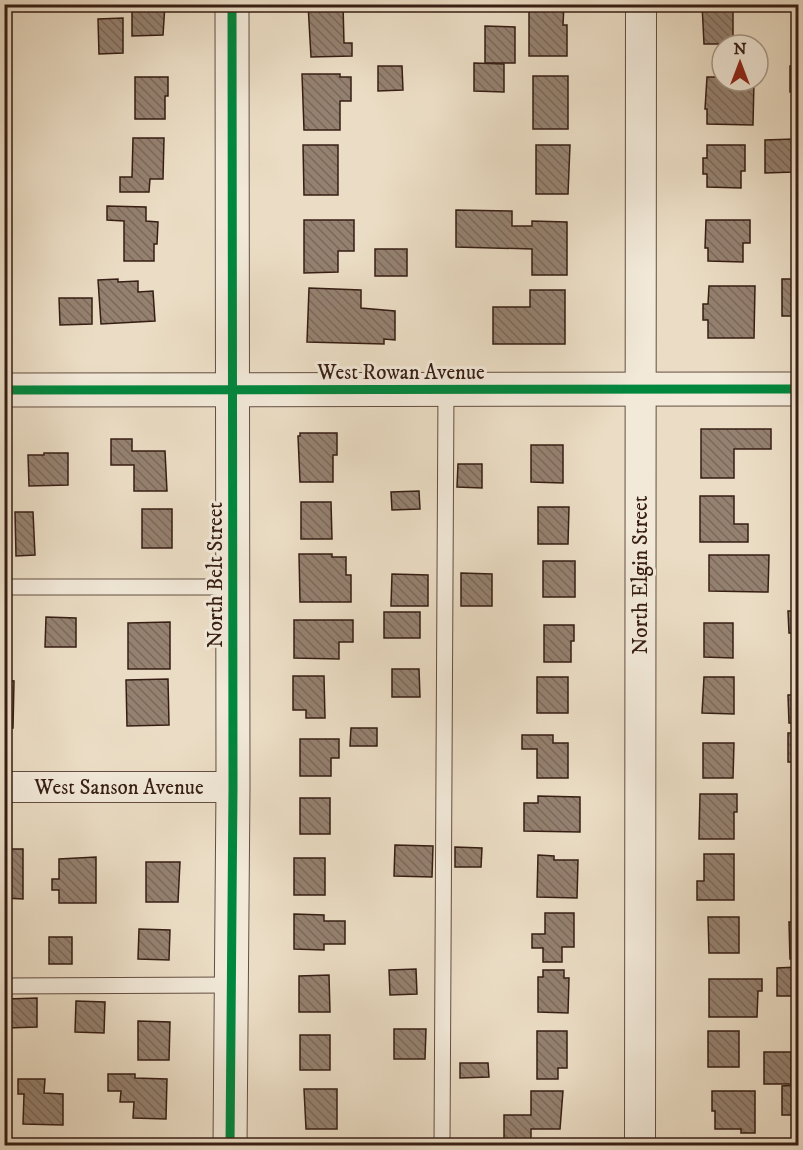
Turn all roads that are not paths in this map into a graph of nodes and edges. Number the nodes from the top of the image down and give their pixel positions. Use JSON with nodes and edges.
{"nodes":[{"id":1,"x":232,"y":4,"type":"edge"},
{"id":2,"x":640,"y":4,"type":"edge"},
{"id":3,"x":640,"y":388,"type":"junction"},
{"id":4,"x":798,"y":389,"type":"edge"},
{"id":5,"x":4,"y":390,"type":"edge"},
{"id":6,"x":232,"y":390,"type":"junction"},
{"id":7,"x":446,"y":390,"type":"junction"},
{"id":8,"x":4,"y":587,"type":"edge"},
{"id":9,"x":233,"y":587,"type":"junction"},
{"id":10,"x":4,"y":787,"type":"edge"},
{"id":11,"x":233,"y":787,"type":"junction"},
{"id":12,"x":231,"y":985,"type":"junction"},
{"id":13,"x":4,"y":986,"type":"edge"},
{"id":14,"x":230,"y":1146,"type":"edge"},
{"id":15,"x":442,"y":1146,"type":"edge"},
{"id":16,"x":640,"y":1146,"type":"edge"}],
"edges":[{"from":1,"to":6,"type":"street","name":"North Belt Street"},
{"from":2,"to":3,"type":"street","name":"North Elgin Street"},
{"from":3,"to":4,"type":"street","name":"West Rowan Avenue"},
{"from":3,"to":7,"type":"street","name":"West Rowan Avenue"},
{"from":3,"to":16,"type":"street","name":"North Elgin Street"},
{"from":5,"to":6,"type":"street","name":"West Rowan Avenue"},
{"from":6,"to":7,"type":"street","name":"West Rowan Avenue"},
{"from":6,"to":9,"type":"street","name":"North Belt Street"},
{"from":7,"to":15,"type":"lane"},
{"from":8,"to":9,"type":"lane"},
{"from":9,"to":11,"type":"street","name":"North Belt Street"},
{"from":10,"to":11,"type":"street","name":"West Sanson Avenue"},
{"from":11,"to":12,"type":"street","name":"North Belt Street"},
{"from":12,"to":13,"type":"lane"},
{"from":12,"to":14,"type":"street","name":"North Belt Street"}]}
